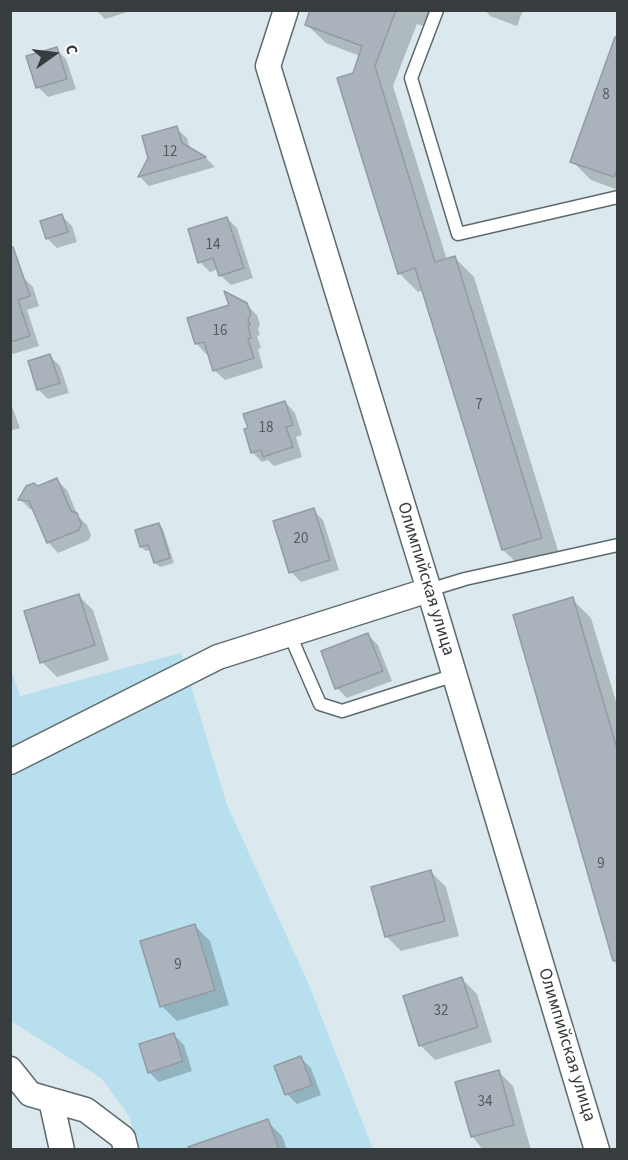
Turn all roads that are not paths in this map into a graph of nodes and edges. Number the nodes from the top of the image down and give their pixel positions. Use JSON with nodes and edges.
{"nodes":[{"id":1,"x":286,"y":10,"type":"edge"},
{"id":2,"x":437,"y":10,"type":"edge"},
{"id":3,"x":618,"y":197,"type":"edge"},
{"id":4,"x":618,"y":545,"type":"edge"},
{"id":5,"x":429,"y":590,"type":"junction"},
{"id":6,"x":290,"y":635,"type":"junction"},
{"id":7,"x":454,"y":675,"type":"junction"},
{"id":8,"x":10,"y":762,"type":"edge"},
{"id":9,"x":10,"y":1069,"type":"edge"},
{"id":10,"x":51,"y":1100,"type":"junction"},
{"id":11,"x":62,"y":1149,"type":"edge"},
{"id":12,"x":126,"y":1149,"type":"edge"},
{"id":13,"x":597,"y":1149,"type":"edge"}],
"edges":[{"from":1,"to":5,"type":"street","name":"Олимпийская улица"},
{"from":2,"to":3,"type":"lane"},
{"from":4,"to":5,"type":"lane"},
{"from":5,"to":6,"type":"street"},
{"from":5,"to":7,"type":"street","name":"Олимпийская улица"},
{"from":6,"to":7,"type":"lane"},
{"from":6,"to":8,"type":"street"},
{"from":7,"to":13,"type":"street","name":"Олимпийская улица"},
{"from":9,"to":10,"type":"street"},
{"from":10,"to":11,"type":"street"},
{"from":10,"to":12,"type":"street"}]}
